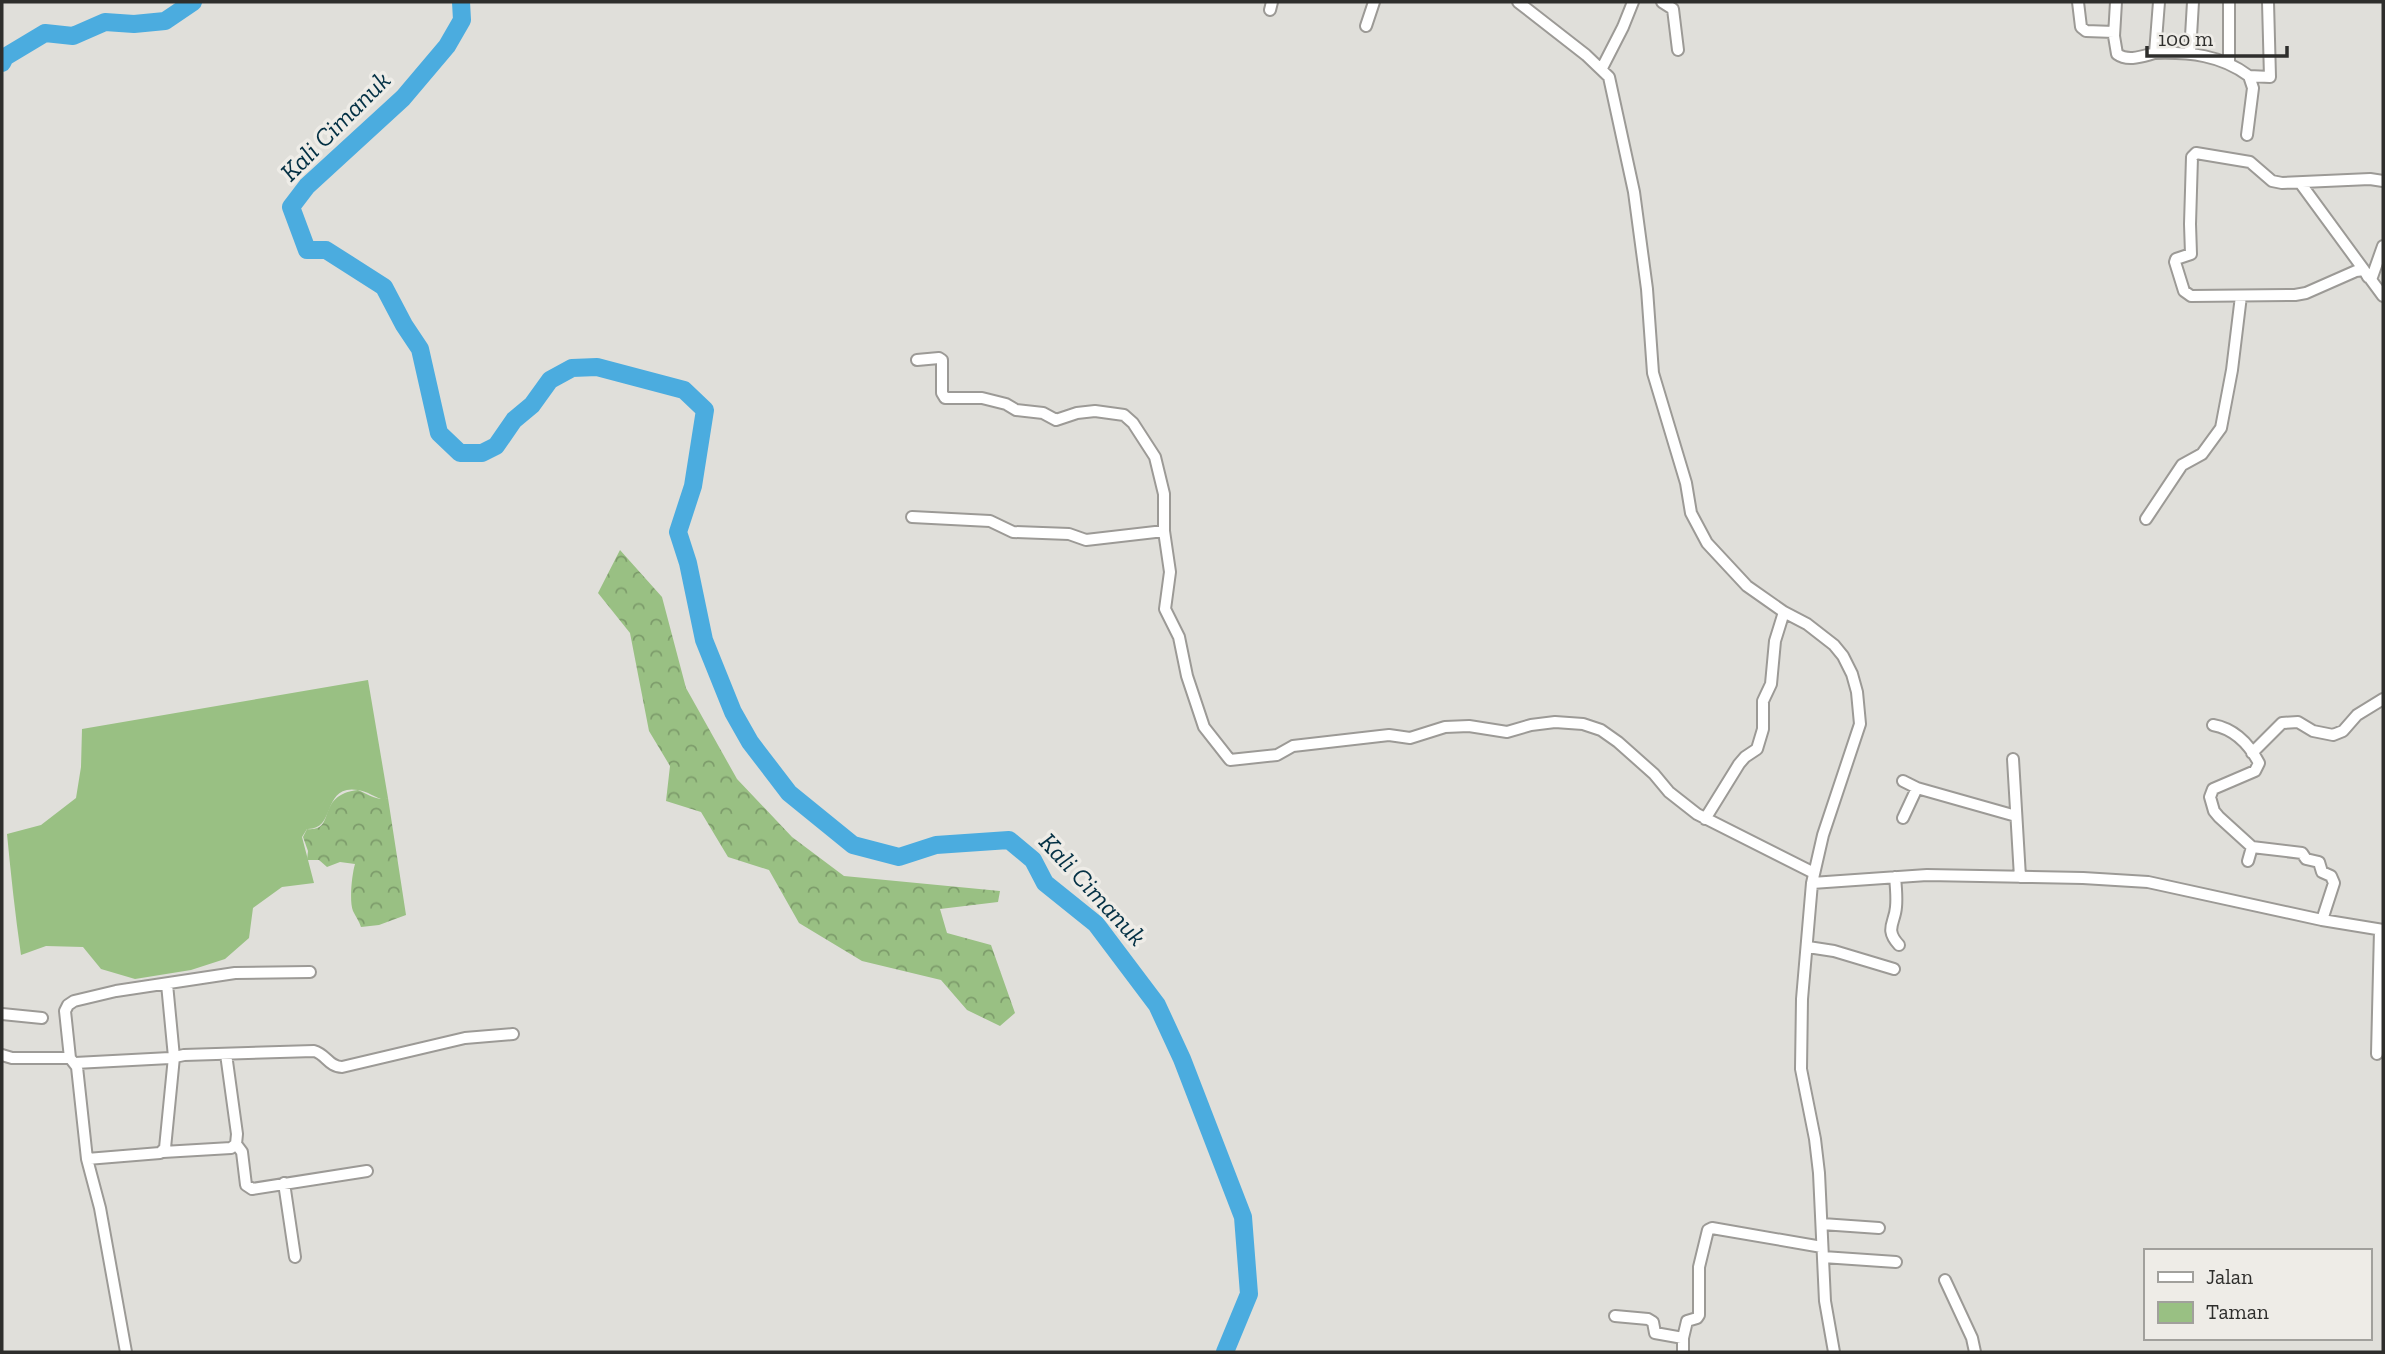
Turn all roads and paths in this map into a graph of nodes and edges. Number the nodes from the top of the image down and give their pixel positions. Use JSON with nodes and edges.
{"nodes":[{"id":1,"x":1374,"y":2,"type":"edge"},
{"id":2,"x":1518,"y":2,"type":"edge"},
{"id":3,"x":1633,"y":2,"type":"edge"},
{"id":4,"x":1662,"y":2,"type":"edge"},
{"id":5,"x":2078,"y":2,"type":"edge"},
{"id":6,"x":2116,"y":2,"type":"edge"},
{"id":7,"x":2159,"y":2,"type":"edge"},
{"id":8,"x":2193,"y":2,"type":"edge"},
{"id":9,"x":2229,"y":2,"type":"edge"},
{"id":10,"x":2268,"y":2,"type":"edge"},
{"id":11,"x":1366,"y":26,"type":"dead end"},
{"id":12,"x":2114,"y":32,"type":"junction"},
{"id":13,"x":1678,"y":50,"type":"dead end"},
{"id":14,"x":2190,"y":53,"type":"junction"},
{"id":15,"x":2155,"y":54,"type":"junction"},
{"id":16,"x":2229,"y":64,"type":"junction"},
{"id":17,"x":1602,"y":68,"type":"junction"},
{"id":18,"x":2249,"y":76,"type":"junction"},
{"id":19,"x":2247,"y":135,"type":"dead end"},
{"id":20,"x":2383,"y":181,"type":"edge"},
{"id":21,"x":2301,"y":184,"type":"junction"},
{"id":22,"x":2383,"y":246,"type":"edge"},
{"id":23,"x":2366,"y":274,"type":"junction"},
{"id":24,"x":2241,"y":296,"type":"junction"},
{"id":25,"x":2383,"y":296,"type":"edge"},
{"id":26,"x":917,"y":360,"type":"dead end"},
{"id":27,"x":912,"y":517,"type":"dead end"},
{"id":28,"x":2146,"y":519,"type":"dead end"},
{"id":29,"x":1164,"y":531,"type":"junction"},
{"id":30,"x":1784,"y":612,"type":"junction"},
{"id":31,"x":2383,"y":699,"type":"edge"},
{"id":32,"x":2213,"y":725,"type":"dead end"},
{"id":33,"x":2252,"y":753,"type":"junction"},
{"id":34,"x":2013,"y":759,"type":"dead end"},
{"id":35,"x":1903,"y":781,"type":"dead end"},
{"id":36,"x":1917,"y":788,"type":"junction"},
{"id":37,"x":2016,"y":816,"type":"junction"},
{"id":38,"x":1705,"y":818,"type":"junction"},
{"id":39,"x":1903,"y":818,"type":"dead end"},
{"id":40,"x":2252,"y":847,"type":"junction"},
{"id":41,"x":2248,"y":861,"type":"dead end"},
{"id":42,"x":1895,"y":877,"type":"junction"},
{"id":43,"x":2020,"y":877,"type":"junction"},
{"id":44,"x":1813,"y":878,"type":"junction"},
{"id":45,"x":2322,"y":920,"type":"junction"},
{"id":46,"x":2382,"y":930,"type":"edge"},
{"id":47,"x":1899,"y":945,"type":"dead end"},
{"id":48,"x":1808,"y":947,"type":"junction"},
{"id":49,"x":1894,"y":969,"type":"dead end"},
{"id":50,"x":310,"y":972,"type":"dead end"},
{"id":51,"x":167,"y":984,"type":"junction"},
{"id":52,"x":2,"y":1014,"type":"edge"},
{"id":53,"x":43,"y":1018,"type":"dead end"},
{"id":54,"x":2380,"y":1018,"type":"edge"},
{"id":55,"x":513,"y":1034,"type":"dead end"},
{"id":56,"x":226,"y":1054,"type":"junction"},
{"id":57,"x":2377,"y":1054,"type":"dead end"},
{"id":58,"x":2,"y":1055,"type":"edge"},
{"id":59,"x":174,"y":1057,"type":"junction"},
{"id":60,"x":73,"y":1060,"type":"junction"},
{"id":61,"x":236,"y":1144,"type":"junction"},
{"id":62,"x":163,"y":1152,"type":"junction"},
{"id":63,"x":87,"y":1159,"type":"junction"},
{"id":64,"x":367,"y":1171,"type":"dead end"},
{"id":65,"x":284,"y":1183,"type":"junction"},
{"id":66,"x":1822,"y":1224,"type":"junction"},
{"id":67,"x":1879,"y":1228,"type":"dead end"},
{"id":68,"x":1822,"y":1252,"type":"junction"},
{"id":69,"x":295,"y":1258,"type":"dead end"},
{"id":70,"x":1896,"y":1262,"type":"dead end"},
{"id":71,"x":1945,"y":1280,"type":"dead end"},
{"id":72,"x":1615,"y":1316,"type":"dead end"},
{"id":73,"x":1683,"y":1338,"type":"junction"},
{"id":74,"x":127,"y":1352,"type":"edge"},
{"id":75,"x":1683,"y":1352,"type":"edge"},
{"id":76,"x":1834,"y":1352,"type":"edge"},
{"id":77,"x":1975,"y":1352,"type":"edge"}],
"edges":[{"from":1,"to":11,"type":"street"},
{"from":2,"to":17,"type":"street"},
{"from":3,"to":17,"type":"street"},
{"from":4,"to":13,"type":"street"},
{"from":5,"to":12,"type":"street"},
{"from":6,"to":12,"type":"street"},
{"from":7,"to":15,"type":"street"},
{"from":8,"to":14,"type":"street"},
{"from":9,"to":16,"type":"street"},
{"from":10,"to":18,"type":"street"},
{"from":12,"to":15,"type":"street"},
{"from":14,"to":15,"type":"street"},
{"from":14,"to":16,"type":"street"},
{"from":16,"to":18,"type":"street"},
{"from":17,"to":30,"type":"street"},
{"from":18,"to":19,"type":"street"},
{"from":20,"to":21,"type":"street"},
{"from":21,"to":23,"type":"street"},
{"from":21,"to":24,"type":"street"},
{"from":22,"to":23,"type":"street"},
{"from":23,"to":24,"type":"street"},
{"from":23,"to":25,"type":"street"},
{"from":24,"to":28,"type":"street"},
{"from":26,"to":29,"type":"street"},
{"from":27,"to":29,"type":"street"},
{"from":29,"to":38,"type":"street"},
{"from":30,"to":38,"type":"street"},
{"from":30,"to":44,"type":"street"},
{"from":31,"to":33,"type":"street"},
{"from":32,"to":33,"type":"street"},
{"from":33,"to":40,"type":"street"},
{"from":34,"to":37,"type":"street"},
{"from":35,"to":36,"type":"street"},
{"from":36,"to":37,"type":"street"},
{"from":36,"to":39,"type":"street"},
{"from":37,"to":43,"type":"street"},
{"from":38,"to":44,"type":"street"},
{"from":40,"to":41,"type":"street"},
{"from":40,"to":45,"type":"street"},
{"from":42,"to":43,"type":"street"},
{"from":42,"to":44,"type":"street"},
{"from":42,"to":47,"type":"street"},
{"from":43,"to":45,"type":"street"},
{"from":44,"to":48,"type":"street"},
{"from":45,"to":46,"type":"street"},
{"from":46,"to":54,"type":"street"},
{"from":48,"to":49,"type":"street"},
{"from":48,"to":66,"type":"street"},
{"from":50,"to":51,"type":"street"},
{"from":51,"to":59,"type":"street"},
{"from":51,"to":60,"type":"street"},
{"from":52,"to":53,"type":"street"},
{"from":54,"to":57,"type":"street"},
{"from":55,"to":56,"type":"street"},
{"from":56,"to":59,"type":"street"},
{"from":56,"to":61,"type":"street"},
{"from":58,"to":60,"type":"street"},
{"from":59,"to":60,"type":"street"},
{"from":59,"to":62,"type":"street"},
{"from":60,"to":63,"type":"street"},
{"from":61,"to":62,"type":"street"},
{"from":61,"to":65,"type":"street"},
{"from":62,"to":63,"type":"street"},
{"from":63,"to":74,"type":"street"},
{"from":64,"to":65,"type":"street"},
{"from":65,"to":69,"type":"street"},
{"from":66,"to":67,"type":"street"},
{"from":66,"to":68,"type":"street"},
{"from":68,"to":70,"type":"street"},
{"from":68,"to":73,"type":"street"},
{"from":68,"to":76,"type":"street"},
{"from":71,"to":77,"type":"street"},
{"from":72,"to":73,"type":"street"},
{"from":73,"to":75,"type":"street"}]}
